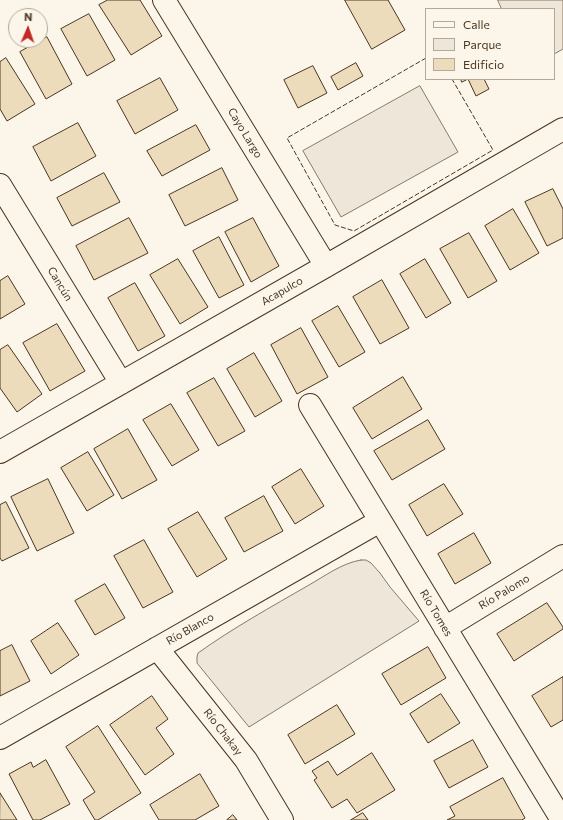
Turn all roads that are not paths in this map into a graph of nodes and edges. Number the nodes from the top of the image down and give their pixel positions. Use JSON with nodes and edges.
{"nodes":[{"id":1,"x":164,"y":0,"type":"edge"},
{"id":2,"x":563,"y":129,"type":"edge"},
{"id":3,"x":0,"y":185,"type":"edge"},
{"id":4,"x":326,"y":266,"type":"junction"},
{"id":5,"x":121,"y":383,"type":"junction"},
{"id":6,"x":310,"y":405,"type":"dead end"},
{"id":7,"x":0,"y":452,"type":"edge"},
{"id":8,"x":380,"y":521,"type":"junction"},
{"id":9,"x":563,"y":556,"type":"edge"},
{"id":10,"x":445,"y":628,"type":"junction"},
{"id":11,"x":157,"y":648,"type":"junction"},
{"id":12,"x":0,"y":738,"type":"edge"},
{"id":13,"x":282,"y":820,"type":"edge"},
{"id":14,"x":562,"y":820,"type":"edge"}],
"edges":[{"from":1,"to":4,"type":"street","name":"Cayo Largo"},
{"from":2,"to":4,"type":"street","name":"Acapulco"},
{"from":3,"to":5,"type":"street","name":"Cancún"},
{"from":4,"to":5,"type":"street","name":"Acapulco"},
{"from":5,"to":7,"type":"street","name":"Acapulco"},
{"from":6,"to":8,"type":"street","name":"Río Tomes"},
{"from":8,"to":10,"type":"street","name":"Río Tomes"},
{"from":8,"to":11,"type":"street","name":"Río Blanco"},
{"from":9,"to":10,"type":"street","name":"Río Palomo"},
{"from":10,"to":14,"type":"street","name":"Río Tomes"},
{"from":11,"to":12,"type":"street","name":"Río Blanco"},
{"from":11,"to":13,"type":"street","name":"Río Chakay"}]}
